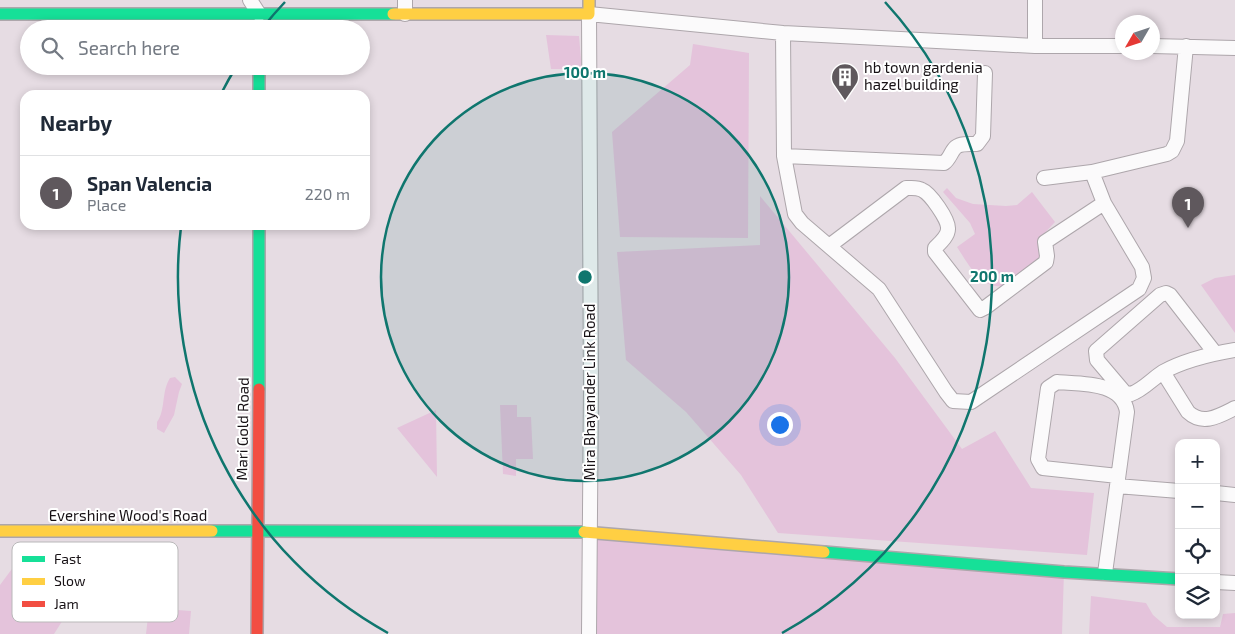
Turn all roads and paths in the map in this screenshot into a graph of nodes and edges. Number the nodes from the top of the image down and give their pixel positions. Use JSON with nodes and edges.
{"nodes":[{"id":1,"x":250,"y":0,"type":"edge"},
{"id":2,"x":1034,"y":0,"type":"edge"},
{"id":3,"x":72,"y":7,"type":"edge"},
{"id":4,"x":405,"y":7,"type":"edge"},
{"id":5,"x":589,"y":7,"type":"edge"},
{"id":6,"x":0,"y":14,"type":"edge"},
{"id":7,"x":259,"y":14,"type":"junction"},
{"id":8,"x":259,"y":20,"type":"edge"},
{"id":9,"x":783,"y":33,"type":"junction"},
{"id":10,"x":1035,"y":46,"type":"junction"},
{"id":11,"x":1115,"y":46,"type":"edge"},
{"id":12,"x":1160,"y":46,"type":"edge"},
{"id":13,"x":1186,"y":46,"type":"junction"},
{"id":14,"x":1235,"y":48,"type":"edge"},
{"id":15,"x":985,"y":73,"type":"dead end"},
{"id":16,"x":259,"y":75,"type":"edge"},
{"id":17,"x":259,"y":90,"type":"edge"},
{"id":18,"x":784,"y":156,"type":"junction"},
{"id":19,"x":1092,"y":172,"type":"junction"},
{"id":20,"x":1044,"y":178,"type":"dead end"},
{"id":21,"x":1104,"y":202,"type":"junction"},
{"id":22,"x":259,"y":230,"type":"edge"},
{"id":23,"x":829,"y":246,"type":"junction"},
{"id":24,"x":1235,"y":350,"type":"edge"},
{"id":25,"x":1215,"y":353,"type":"junction"},
{"id":26,"x":1163,"y":372,"type":"junction"},
{"id":27,"x":1235,"y":408,"type":"edge"},
{"id":28,"x":1117,"y":481,"type":"junction"},
{"id":29,"x":1175,"y":490,"type":"edge"},
{"id":30,"x":1220,"y":494,"type":"edge"},
{"id":31,"x":1235,"y":495,"type":"edge"},
{"id":32,"x":0,"y":531,"type":"edge"},
{"id":33,"x":257,"y":531,"type":"junction"},
{"id":34,"x":590,"y":532,"type":"junction"},
{"id":35,"x":1105,"y":573,"type":"junction"},
{"id":36,"x":1175,"y":579,"type":"edge"},
{"id":37,"x":1220,"y":582,"type":"edge"},
{"id":38,"x":1235,"y":583,"type":"edge"},
{"id":39,"x":256,"y":634,"type":"edge"},
{"id":40,"x":589,"y":634,"type":"edge"}],
"edges":[{"from":1,"to":7,"type":"street"},
{"from":2,"to":10,"type":"street"},
{"from":3,"to":6,"type":"street"},
{"from":3,"to":7,"type":"street"},
{"from":4,"to":5,"type":"street"},
{"from":4,"to":7,"type":"street"},
{"from":5,"to":9,"type":"street"},
{"from":5,"to":34,"type":"street","name":"Mira Bhayander Link Road"},
{"from":7,"to":8,"type":"street"},
{"from":9,"to":10,"type":"street"},
{"from":9,"to":18,"type":"street"},
{"from":10,"to":11,"type":"street"},
{"from":12,"to":13,"type":"street"},
{"from":13,"to":14,"type":"street"},
{"from":13,"to":19,"type":"street"},
{"from":15,"to":18,"type":"street"},
{"from":16,"to":17,"type":"street"},
{"from":18,"to":23,"type":"street"},
{"from":19,"to":20,"type":"street"},
{"from":19,"to":21,"type":"street"},
{"from":21,"to":23,"type":"street"},
{"from":21,"to":23,"type":"street"},
{"from":22,"to":33,"type":"street","name":"Mari Gold Road"},
{"from":24,"to":25,"type":"street"},
{"from":25,"to":26,"type":"street"},
{"from":25,"to":26,"type":"street"},
{"from":26,"to":27,"type":"street"},
{"from":28,"to":28,"type":"street"},
{"from":28,"to":29,"type":"street"},
{"from":28,"to":35,"type":"street"},
{"from":30,"to":31,"type":"street"},
{"from":32,"to":33,"type":"street","name":"Evershine Wood's Road"},
{"from":33,"to":34,"type":"street","name":"Evershine Wood's Road"},
{"from":33,"to":39,"type":"street","name":"Mari Gold Road"},
{"from":34,"to":35,"type":"street","name":"Evershine Wood's Road"},
{"from":34,"to":40,"type":"street","name":"Mira Bhayander Link Road"},
{"from":35,"to":36,"type":"street","name":"Evershine Wood's Road"},
{"from":37,"to":38,"type":"street"}]}
